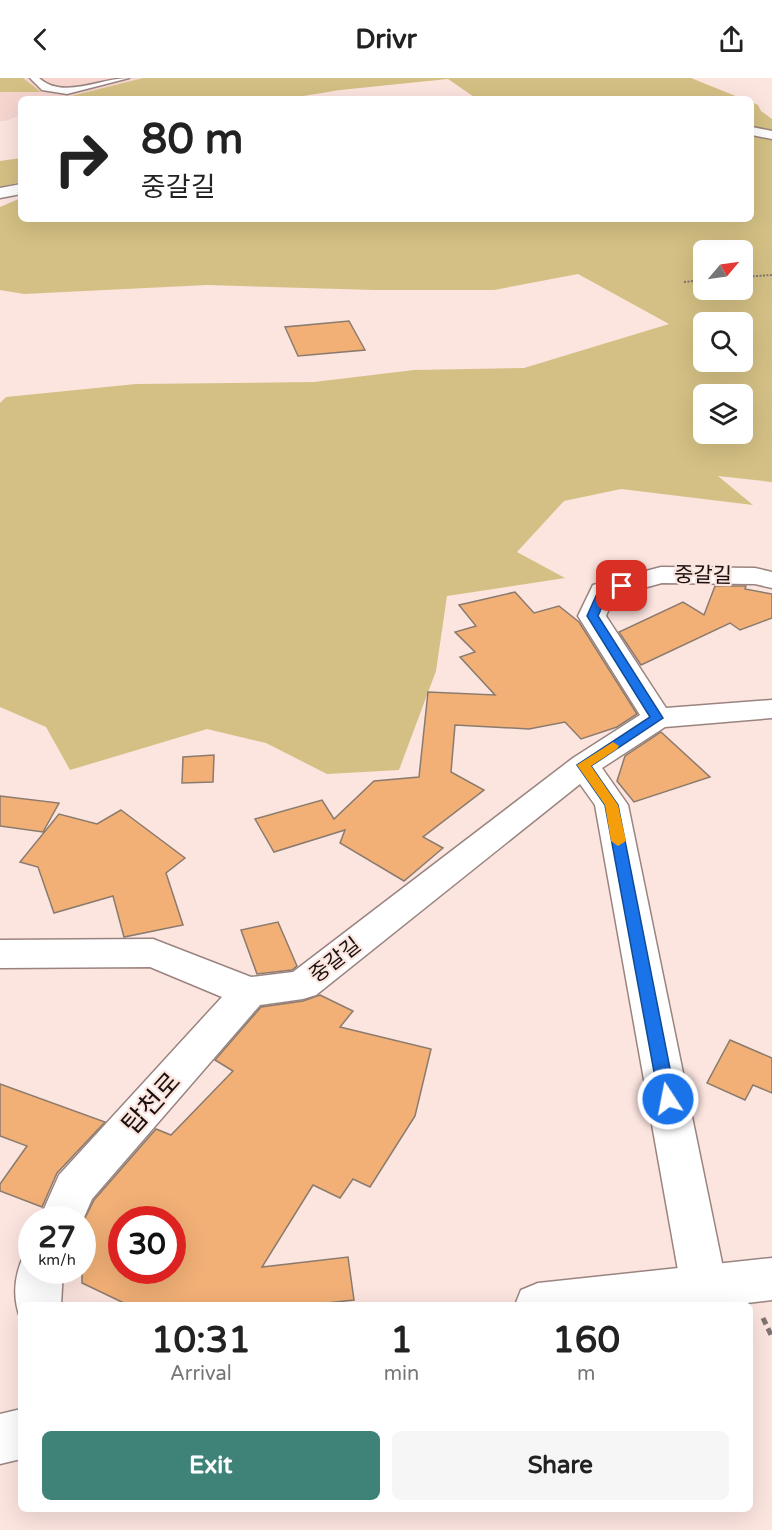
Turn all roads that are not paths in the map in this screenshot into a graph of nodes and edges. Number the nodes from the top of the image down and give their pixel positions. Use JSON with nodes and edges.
{"nodes":[{"id":1,"x":34,"y":78,"type":"edge"},
{"id":2,"x":125,"y":78,"type":"edge"},
{"id":3,"x":754,"y":131,"type":"edge"},
{"id":4,"x":772,"y":135,"type":"edge"},
{"id":5,"x":18,"y":190,"type":"edge"},
{"id":6,"x":0,"y":193,"type":"edge"},
{"id":7,"x":772,"y":580,"type":"edge"},
{"id":8,"x":772,"y":709,"type":"edge"},
{"id":9,"x":657,"y":718,"type":"junction"},
{"id":10,"x":584,"y":765,"type":"junction"},
{"id":11,"x":0,"y":954,"type":"edge"},
{"id":12,"x":249,"y":992,"type":"junction"},
{"id":13,"x":67,"y":1206,"type":"edge"},
{"id":14,"x":772,"y":1279,"type":"edge"},
{"id":15,"x":39,"y":1284,"type":"edge"},
{"id":16,"x":704,"y":1287,"type":"junction"},
{"id":17,"x":38,"y":1302,"type":"edge"},
{"id":18,"x":566,"y":1302,"type":"edge"},
{"id":19,"x":18,"y":1435,"type":"edge"},
{"id":20,"x":0,"y":1439,"type":"edge"}],
"edges":[{"from":1,"to":2,"type":"lane"},
{"from":3,"to":4,"type":"street"},
{"from":5,"to":6,"type":"street"},
{"from":7,"to":9,"type":"street","name":"중갈길"},
{"from":8,"to":9,"type":"street","name":"중갈길"},
{"from":9,"to":10,"type":"street","name":"중갈길"},
{"from":10,"to":12,"type":"street","name":"중갈길"},
{"from":10,"to":16,"type":"street"},
{"from":11,"to":12,"type":"street","name":"중갈길"},
{"from":12,"to":13,"type":"street","name":"탑천로"},
{"from":14,"to":16,"type":"street"},
{"from":15,"to":17,"type":"street"},
{"from":16,"to":18,"type":"street"},
{"from":19,"to":20,"type":"street"}]}
